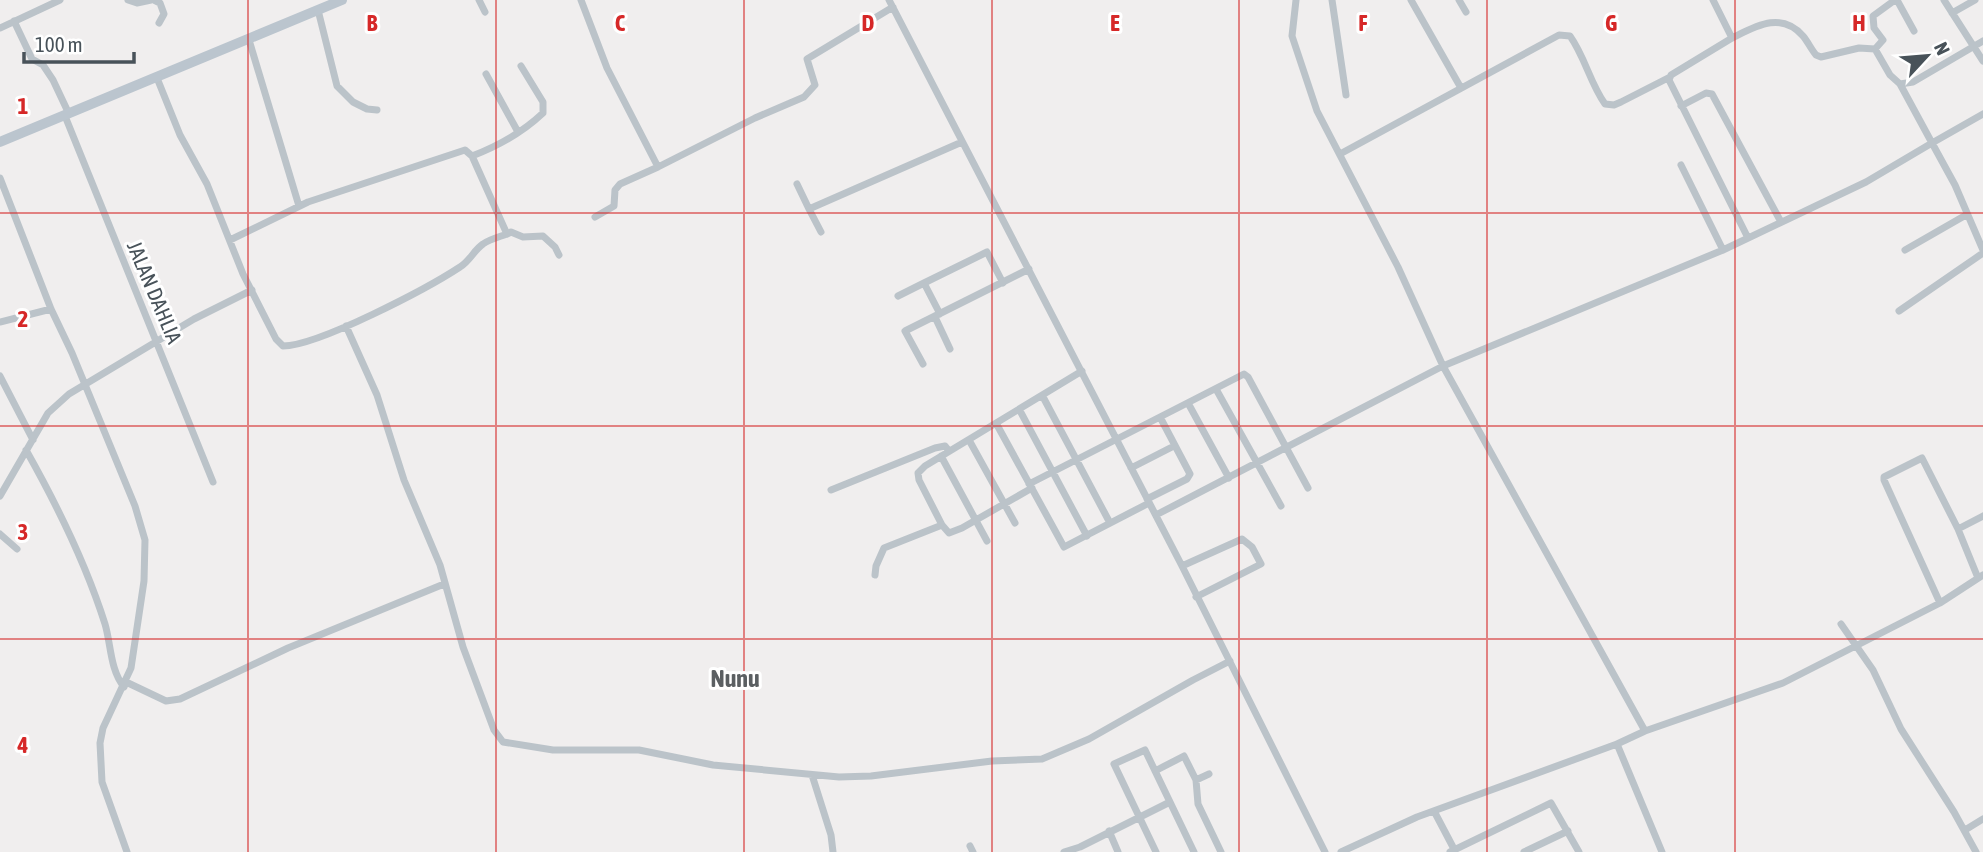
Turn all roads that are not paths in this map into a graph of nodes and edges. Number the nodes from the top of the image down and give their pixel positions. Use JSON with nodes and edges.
{"nodes":[{"id":1,"x":60,"y":0,"type":"edge"},
{"id":2,"x":128,"y":0,"type":"edge"},
{"id":3,"x":153,"y":0,"type":"edge"},
{"id":4,"x":341,"y":0,"type":"edge"},
{"id":5,"x":479,"y":0,"type":"edge"},
{"id":6,"x":581,"y":0,"type":"edge"},
{"id":7,"x":1296,"y":0,"type":"edge"},
{"id":8,"x":1332,"y":0,"type":"edge"},
{"id":9,"x":1411,"y":0,"type":"edge"},
{"id":10,"x":1460,"y":0,"type":"edge"},
{"id":11,"x":1713,"y":0,"type":"edge"},
{"id":12,"x":1896,"y":0,"type":"edge"},
{"id":13,"x":1944,"y":0,"type":"edge"},
{"id":14,"x":1975,"y":0,"type":"edge"},
{"id":15,"x":891,"y":4,"type":"edge"},
{"id":16,"x":318,"y":10,"type":"junction"},
{"id":17,"x":485,"y":12,"type":"dead end"},
{"id":18,"x":1466,"y":12,"type":"dead end"},
{"id":19,"x":1952,"y":13,"type":"junction"},
{"id":20,"x":14,"y":21,"type":"junction"},
{"id":21,"x":159,"y":23,"type":"dead end"},
{"id":22,"x":0,"y":28,"type":"edge"},
{"id":23,"x":1914,"y":31,"type":"dead end"},
{"id":24,"x":1732,"y":38,"type":"junction"},
{"id":25,"x":248,"y":40,"type":"junction"},
{"id":26,"x":1983,"y":41,"type":"edge"},
{"id":27,"x":1974,"y":46,"type":"junction"},
{"id":28,"x":1875,"y":49,"type":"junction"},
{"id":29,"x":1983,"y":61,"type":"edge"},
{"id":30,"x":521,"y":66,"type":"dead end"},
{"id":31,"x":486,"y":74,"type":"dead end"},
{"id":32,"x":1670,"y":77,"type":"junction"},
{"id":33,"x":157,"y":78,"type":"junction"},
{"id":34,"x":1900,"y":84,"type":"junction"},
{"id":35,"x":1461,"y":88,"type":"junction"},
{"id":36,"x":1346,"y":95,"type":"dead end"},
{"id":37,"x":1681,"y":106,"type":"junction"},
{"id":38,"x":377,"y":110,"type":"dead end"},
{"id":39,"x":1983,"y":114,"type":"edge"},
{"id":40,"x":67,"y":115,"type":"junction"},
{"id":41,"x":518,"y":132,"type":"junction"},
{"id":42,"x":0,"y":142,"type":"edge"},
{"id":43,"x":962,"y":142,"type":"junction"},
{"id":44,"x":1932,"y":143,"type":"junction"},
{"id":45,"x":1339,"y":154,"type":"junction"},
{"id":46,"x":472,"y":156,"type":"junction"},
{"id":47,"x":1681,"y":165,"type":"dead end"},
{"id":48,"x":658,"y":167,"type":"junction"},
{"id":49,"x":0,"y":178,"type":"edge"},
{"id":50,"x":797,"y":184,"type":"dead end"},
{"id":51,"x":299,"y":206,"type":"junction"},
{"id":52,"x":809,"y":209,"type":"junction"},
{"id":53,"x":1966,"y":215,"type":"junction"},
{"id":54,"x":595,"y":217,"type":"dead end"},
{"id":55,"x":1781,"y":222,"type":"junction"},
{"id":56,"x":821,"y":232,"type":"dead end"},
{"id":57,"x":508,"y":234,"type":"junction"},
{"id":58,"x":1748,"y":238,"type":"junction"},
{"id":59,"x":230,"y":240,"type":"junction"},
{"id":60,"x":1723,"y":250,"type":"junction"},
{"id":61,"x":1905,"y":250,"type":"dead end"},
{"id":62,"x":1983,"y":251,"type":"edge"},
{"id":63,"x":559,"y":255,"type":"dead end"},
{"id":64,"x":1029,"y":269,"type":"junction"},
{"id":65,"x":924,"y":283,"type":"junction"},
{"id":66,"x":1003,"y":283,"type":"junction"},
{"id":67,"x":252,"y":290,"type":"junction"},
{"id":68,"x":898,"y":296,"type":"dead end"},
{"id":69,"x":51,"y":309,"type":"junction"},
{"id":70,"x":1899,"y":311,"type":"dead end"},
{"id":71,"x":937,"y":315,"type":"junction"},
{"id":72,"x":0,"y":322,"type":"edge"},
{"id":73,"x":346,"y":326,"type":"junction"},
{"id":74,"x":156,"y":341,"type":"junction"},
{"id":75,"x":950,"y":349,"type":"dead end"},
{"id":76,"x":923,"y":364,"type":"dead end"},
{"id":77,"x":1443,"y":366,"type":"junction"},
{"id":78,"x":1082,"y":371,"type":"junction"},
{"id":79,"x":0,"y":376,"type":"edge"},
{"id":80,"x":84,"y":384,"type":"junction"},
{"id":81,"x":1216,"y":389,"type":"junction"},
{"id":82,"x":1042,"y":395,"type":"junction"},
{"id":83,"x":1188,"y":403,"type":"junction"},
{"id":84,"x":1019,"y":409,"type":"junction"},
{"id":85,"x":1160,"y":417,"type":"junction"},
{"id":86,"x":996,"y":423,"type":"junction"},
{"id":87,"x":1116,"y":438,"type":"junction"},
{"id":88,"x":33,"y":440,"type":"junction"},
{"id":89,"x":969,"y":440,"type":"junction"},
{"id":90,"x":1174,"y":446,"type":"junction"},
{"id":91,"x":1286,"y":448,"type":"junction"},
{"id":92,"x":26,"y":450,"type":"junction"},
{"id":93,"x":949,"y":451,"type":"junction"},
{"id":94,"x":941,"y":456,"type":"junction"},
{"id":95,"x":1076,"y":459,"type":"junction"},
{"id":96,"x":1256,"y":463,"type":"junction"},
{"id":97,"x":1131,"y":468,"type":"junction"},
{"id":98,"x":1053,"y":471,"type":"junction"},
{"id":99,"x":1229,"y":478,"type":"junction"},
{"id":100,"x":213,"y":482,"type":"dead end"},
{"id":101,"x":1030,"y":486,"type":"junction"},
{"id":102,"x":1308,"y":488,"type":"dead end"},
{"id":103,"x":831,"y":490,"type":"dead end"},
{"id":104,"x":0,"y":496,"type":"edge"},
{"id":105,"x":1148,"y":501,"type":"junction"},
{"id":106,"x":1004,"y":503,"type":"junction"},
{"id":107,"x":1281,"y":506,"type":"dead end"},
{"id":108,"x":1156,"y":515,"type":"junction"},
{"id":109,"x":1983,"y":516,"type":"edge"},
{"id":110,"x":976,"y":520,"type":"junction"},
{"id":111,"x":1015,"y":523,"type":"dead end"},
{"id":112,"x":1110,"y":523,"type":"junction"},
{"id":113,"x":942,"y":525,"type":"junction"},
{"id":114,"x":1958,"y":529,"type":"junction"},
{"id":115,"x":0,"y":534,"type":"edge"},
{"id":116,"x":1087,"y":536,"type":"junction"},
{"id":117,"x":987,"y":541,"type":"dead end"},
{"id":118,"x":17,"y":549,"type":"dead end"},
{"id":119,"x":1182,"y":566,"type":"junction"},
{"id":120,"x":875,"y":575,"type":"dead end"},
{"id":121,"x":1981,"y":577,"type":"edge"},
{"id":122,"x":444,"y":584,"type":"junction"},
{"id":123,"x":1196,"y":597,"type":"junction"},
{"id":124,"x":1940,"y":603,"type":"junction"},
{"id":125,"x":1841,"y":624,"type":"dead end"},
{"id":126,"x":1856,"y":647,"type":"junction"},
{"id":127,"x":1230,"y":661,"type":"junction"},
{"id":128,"x":125,"y":684,"type":"junction"},
{"id":129,"x":1645,"y":731,"type":"junction"},
{"id":130,"x":1617,"y":744,"type":"junction"},
{"id":131,"x":1180,"y":747,"type":"dead end"},
{"id":132,"x":1184,"y":756,"type":"junction"},
{"id":133,"x":1155,"y":771,"type":"junction"},
{"id":134,"x":1209,"y":774,"type":"dead end"},
{"id":135,"x":812,"y":775,"type":"junction"},
{"id":136,"x":1196,"y":780,"type":"junction"},
{"id":137,"x":1170,"y":802,"type":"junction"},
{"id":138,"x":1434,"y":811,"type":"junction"},
{"id":139,"x":1139,"y":817,"type":"junction"},
{"id":140,"x":1983,"y":818,"type":"edge"},
{"id":141,"x":1965,"y":830,"type":"junction"},
{"id":142,"x":1109,"y":831,"type":"junction"},
{"id":143,"x":1568,"y":831,"type":"junction"},
{"id":144,"x":1081,"y":849,"type":"edge"},
{"id":145,"x":1452,"y":850,"type":"edge"},
{"id":146,"x":127,"y":852,"type":"edge"},
{"id":147,"x":833,"y":852,"type":"edge"},
{"id":148,"x":1064,"y":852,"type":"edge"},
{"id":149,"x":1118,"y":852,"type":"edge"},
{"id":150,"x":1156,"y":852,"type":"edge"},
{"id":151,"x":1194,"y":852,"type":"edge"},
{"id":152,"x":1222,"y":852,"type":"edge"},
{"id":153,"x":1325,"y":852,"type":"edge"},
{"id":154,"x":1341,"y":852,"type":"edge"},
{"id":155,"x":1524,"y":852,"type":"edge"},
{"id":156,"x":1579,"y":852,"type":"edge"},
{"id":157,"x":1662,"y":852,"type":"edge"},
{"id":158,"x":1976,"y":852,"type":"edge"}],
"edges":[{"from":1,"to":20,"type":"street"},
{"from":2,"to":3,"type":"street"},
{"from":3,"to":21,"type":"street"},
{"from":4,"to":16,"type":"main road"},
{"from":5,"to":17,"type":"street"},
{"from":6,"to":48,"type":"street"},
{"from":7,"to":45,"type":"street"},
{"from":8,"to":36,"type":"street"},
{"from":9,"to":35,"type":"street"},
{"from":10,"to":18,"type":"street"},
{"from":11,"to":24,"type":"street"},
{"from":12,"to":23,"type":"street"},
{"from":12,"to":28,"type":"street"},
{"from":13,"to":19,"type":"street"},
{"from":14,"to":19,"type":"street"},
{"from":15,"to":43,"type":"street"},
{"from":15,"to":48,"type":"street"},
{"from":16,"to":25,"type":"main road"},
{"from":16,"to":38,"type":"street"},
{"from":19,"to":27,"type":"street"},
{"from":20,"to":22,"type":"street"},
{"from":20,"to":40,"type":"street","name":"JALAN DAHLIA"},
{"from":24,"to":28,"type":"street"},
{"from":24,"to":32,"type":"street"},
{"from":25,"to":33,"type":"main road"},
{"from":25,"to":51,"type":"street"},
{"from":26,"to":27,"type":"street"},
{"from":27,"to":29,"type":"street"},
{"from":27,"to":34,"type":"street"},
{"from":28,"to":34,"type":"street"},
{"from":30,"to":41,"type":"street"},
{"from":31,"to":41,"type":"street"},
{"from":32,"to":35,"type":"street"},
{"from":32,"to":37,"type":"street"},
{"from":33,"to":40,"type":"main road"},
{"from":33,"to":59,"type":"street"},
{"from":34,"to":44,"type":"street"},
{"from":35,"to":45,"type":"street"},
{"from":37,"to":55,"type":"street"},
{"from":37,"to":58,"type":"street"},
{"from":39,"to":44,"type":"street"},
{"from":40,"to":42,"type":"main road"},
{"from":40,"to":74,"type":"street","name":"JALAN DAHLIA"},
{"from":41,"to":46,"type":"street"},
{"from":43,"to":52,"type":"street"},
{"from":43,"to":64,"type":"street"},
{"from":44,"to":53,"type":"street"},
{"from":44,"to":55,"type":"street"},
{"from":45,"to":77,"type":"street"},
{"from":46,"to":51,"type":"street"},
{"from":46,"to":57,"type":"street"},
{"from":47,"to":60,"type":"street"},
{"from":48,"to":54,"type":"street"},
{"from":49,"to":69,"type":"street"},
{"from":50,"to":52,"type":"street"},
{"from":51,"to":59,"type":"street"},
{"from":52,"to":56,"type":"street"},
{"from":53,"to":61,"type":"street"},
{"from":53,"to":62,"type":"street"},
{"from":55,"to":58,"type":"street"},
{"from":57,"to":63,"type":"street"},
{"from":57,"to":73,"type":"street"},
{"from":58,"to":60,"type":"street"},
{"from":59,"to":67,"type":"street"},
{"from":60,"to":77,"type":"street"},
{"from":62,"to":70,"type":"street"},
{"from":64,"to":66,"type":"street"},
{"from":64,"to":78,"type":"street"},
{"from":65,"to":66,"type":"street"},
{"from":65,"to":68,"type":"street"},
{"from":65,"to":71,"type":"street"},
{"from":66,"to":71,"type":"street"},
{"from":67,"to":73,"type":"street"},
{"from":67,"to":74,"type":"street"},
{"from":69,"to":72,"type":"street"},
{"from":69,"to":80,"type":"street"},
{"from":71,"to":75,"type":"street"},
{"from":71,"to":76,"type":"street"},
{"from":73,"to":122,"type":"street"},
{"from":74,"to":80,"type":"street"},
{"from":74,"to":100,"type":"street","name":"JALAN DAHLIA"},
{"from":77,"to":91,"type":"street"},
{"from":77,"to":129,"type":"street"},
{"from":78,"to":82,"type":"street"},
{"from":78,"to":87,"type":"street"},
{"from":79,"to":88,"type":"street"},
{"from":80,"to":88,"type":"street"},
{"from":80,"to":128,"type":"street"},
{"from":81,"to":83,"type":"street"},
{"from":81,"to":91,"type":"street"},
{"from":81,"to":96,"type":"street"},
{"from":82,"to":84,"type":"street"},
{"from":82,"to":95,"type":"street"},
{"from":83,"to":85,"type":"street"},
{"from":83,"to":99,"type":"street"},
{"from":84,"to":86,"type":"street"},
{"from":84,"to":98,"type":"street"},
{"from":85,"to":87,"type":"street"},
{"from":85,"to":90,"type":"street"},
{"from":86,"to":89,"type":"street"},
{"from":86,"to":101,"type":"street"},
{"from":87,"to":95,"type":"street"},
{"from":87,"to":97,"type":"street"},
{"from":88,"to":92,"type":"street"},
{"from":89,"to":93,"type":"street"},
{"from":89,"to":106,"type":"street"},
{"from":90,"to":97,"type":"street"},
{"from":90,"to":105,"type":"street"},
{"from":91,"to":96,"type":"street"},
{"from":91,"to":102,"type":"street"},
{"from":92,"to":104,"type":"street"},
{"from":92,"to":128,"type":"street"},
{"from":93,"to":94,"type":"street"},
{"from":93,"to":103,"type":"street"},
{"from":94,"to":110,"type":"street"},
{"from":94,"to":113,"type":"street"},
{"from":95,"to":98,"type":"street"},
{"from":95,"to":112,"type":"street"},
{"from":96,"to":99,"type":"street"},
{"from":96,"to":107,"type":"street"},
{"from":97,"to":105,"type":"street"},
{"from":98,"to":101,"type":"street"},
{"from":98,"to":116,"type":"street"},
{"from":99,"to":108,"type":"street"},
{"from":101,"to":106,"type":"street"},
{"from":101,"to":116,"type":"street"},
{"from":105,"to":108,"type":"street"},
{"from":105,"to":112,"type":"street"},
{"from":106,"to":110,"type":"street"},
{"from":106,"to":111,"type":"street"},
{"from":108,"to":119,"type":"street"},
{"from":109,"to":114,"type":"street"},
{"from":110,"to":113,"type":"street"},
{"from":110,"to":117,"type":"street"},
{"from":112,"to":116,"type":"street"},
{"from":113,"to":120,"type":"street"},
{"from":114,"to":121,"type":"street"},
{"from":114,"to":124,"type":"street"},
{"from":115,"to":118,"type":"street"},
{"from":119,"to":123,"type":"street"},
{"from":119,"to":123,"type":"street"},
{"from":121,"to":124,"type":"street"},
{"from":122,"to":128,"type":"street"},
{"from":122,"to":135,"type":"street"},
{"from":123,"to":127,"type":"street"},
{"from":124,"to":126,"type":"street"},
{"from":125,"to":126,"type":"street"},
{"from":126,"to":129,"type":"street"},
{"from":126,"to":141,"type":"street"},
{"from":127,"to":135,"type":"street"},
{"from":127,"to":153,"type":"street"},
{"from":128,"to":146,"type":"street"},
{"from":129,"to":130,"type":"street"},
{"from":130,"to":138,"type":"street"},
{"from":130,"to":157,"type":"street"},
{"from":131,"to":132,"type":"street"},
{"from":132,"to":133,"type":"street"},
{"from":132,"to":136,"type":"street"},
{"from":133,"to":137,"type":"street"},
{"from":133,"to":139,"type":"street"},
{"from":134,"to":136,"type":"street"},
{"from":135,"to":147,"type":"street"},
{"from":136,"to":152,"type":"street"},
{"from":137,"to":139,"type":"street"},
{"from":137,"to":151,"type":"street"},
{"from":138,"to":145,"type":"street"},
{"from":138,"to":154,"type":"street"},
{"from":139,"to":142,"type":"street"},
{"from":139,"to":150,"type":"street"},
{"from":140,"to":141,"type":"street"},
{"from":141,"to":158,"type":"street"},
{"from":142,"to":144,"type":"street"},
{"from":142,"to":149,"type":"street"},
{"from":143,"to":145,"type":"street"},
{"from":143,"to":155,"type":"street"},
{"from":143,"to":156,"type":"street"},
{"from":144,"to":148,"type":"street"}]}
